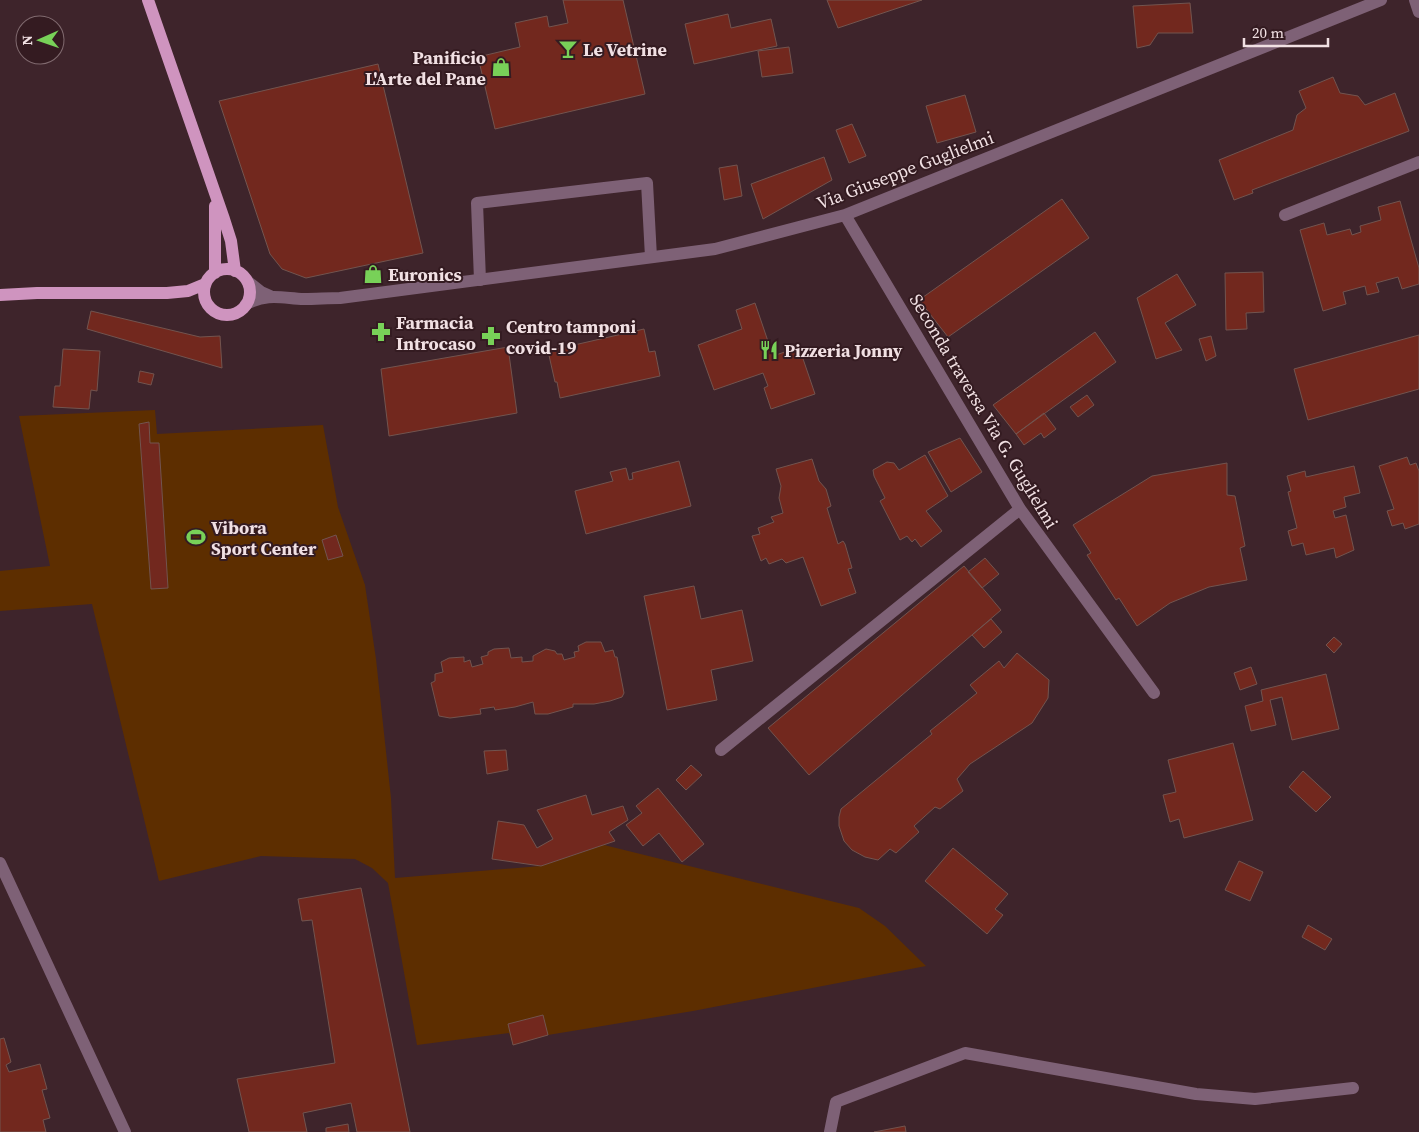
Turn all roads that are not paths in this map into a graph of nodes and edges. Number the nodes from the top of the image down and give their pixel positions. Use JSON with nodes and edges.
{"nodes":[{"id":1,"x":148,"y":0,"type":"edge"},
{"id":2,"x":1381,"y":0,"type":"edge"},
{"id":3,"x":1415,"y":0,"type":"edge"},
{"id":4,"x":1419,"y":12,"type":"edge"},
{"id":5,"x":1419,"y":162,"type":"edge"},
{"id":6,"x":213,"y":186,"type":"junction"},
{"id":7,"x":846,"y":214,"type":"junction"},
{"id":8,"x":1285,"y":215,"type":"dead end"},
{"id":9,"x":651,"y":257,"type":"junction"},
{"id":10,"x":235,"y":271,"type":"junction"},
{"id":11,"x":214,"y":273,"type":"junction"},
{"id":12,"x":480,"y":280,"type":"junction"},
{"id":13,"x":247,"y":281,"type":"junction"},
{"id":14,"x":205,"y":284,"type":"junction"},
{"id":15,"x":167,"y":293,"type":"junction"},
{"id":16,"x":0,"y":295,"type":"edge"},
{"id":17,"x":270,"y":296,"type":"junction"},
{"id":18,"x":246,"y":304,"type":"junction"},
{"id":19,"x":208,"y":305,"type":"junction"},
{"id":20,"x":1020,"y":509,"type":"junction"},
{"id":21,"x":1154,"y":693,"type":"dead end"},
{"id":22,"x":721,"y":750,"type":"dead end"},
{"id":23,"x":0,"y":863,"type":"edge"},
{"id":24,"x":1354,"y":1088,"type":"dead end"},
{"id":25,"x":125,"y":1132,"type":"edge"},
{"id":26,"x":830,"y":1132,"type":"edge"}],
"edges":[{"from":1,"to":6,"type":"main road"},
{"from":2,"to":7,"type":"street","name":"Via Giuseppe Guglielmi"},
{"from":3,"to":4,"type":"street"},
{"from":5,"to":8,"type":"street"},
{"from":6,"to":10,"type":"main road"},
{"from":6,"to":11,"type":"main road"},
{"from":7,"to":9,"type":"street","name":"Via Giuseppe Guglielmi"},
{"from":7,"to":20,"type":"street","name":"Seconda traversa Via G. Guglielmi"},
{"from":9,"to":12,"type":"street","name":"Via Giuseppe Guglielmi"},
{"from":9,"to":12,"type":"street"},
{"from":10,"to":11,"type":"main road"},
{"from":10,"to":13,"type":"main road"},
{"from":11,"to":14,"type":"main road"},
{"from":12,"to":17,"type":"street","name":"Via Giuseppe Guglielmi"},
{"from":13,"to":17,"type":"street"},
{"from":13,"to":18,"type":"main road"},
{"from":14,"to":15,"type":"main road"},
{"from":14,"to":19,"type":"main road"},
{"from":15,"to":16,"type":"main road"},
{"from":15,"to":19,"type":"main road"},
{"from":17,"to":18,"type":"street"},
{"from":18,"to":19,"type":"main road"},
{"from":20,"to":21,"type":"street","name":"Seconda traversa Via G. Guglielmi"},
{"from":20,"to":22,"type":"street"},
{"from":23,"to":25,"type":"street"},
{"from":24,"to":26,"type":"street"}]}
